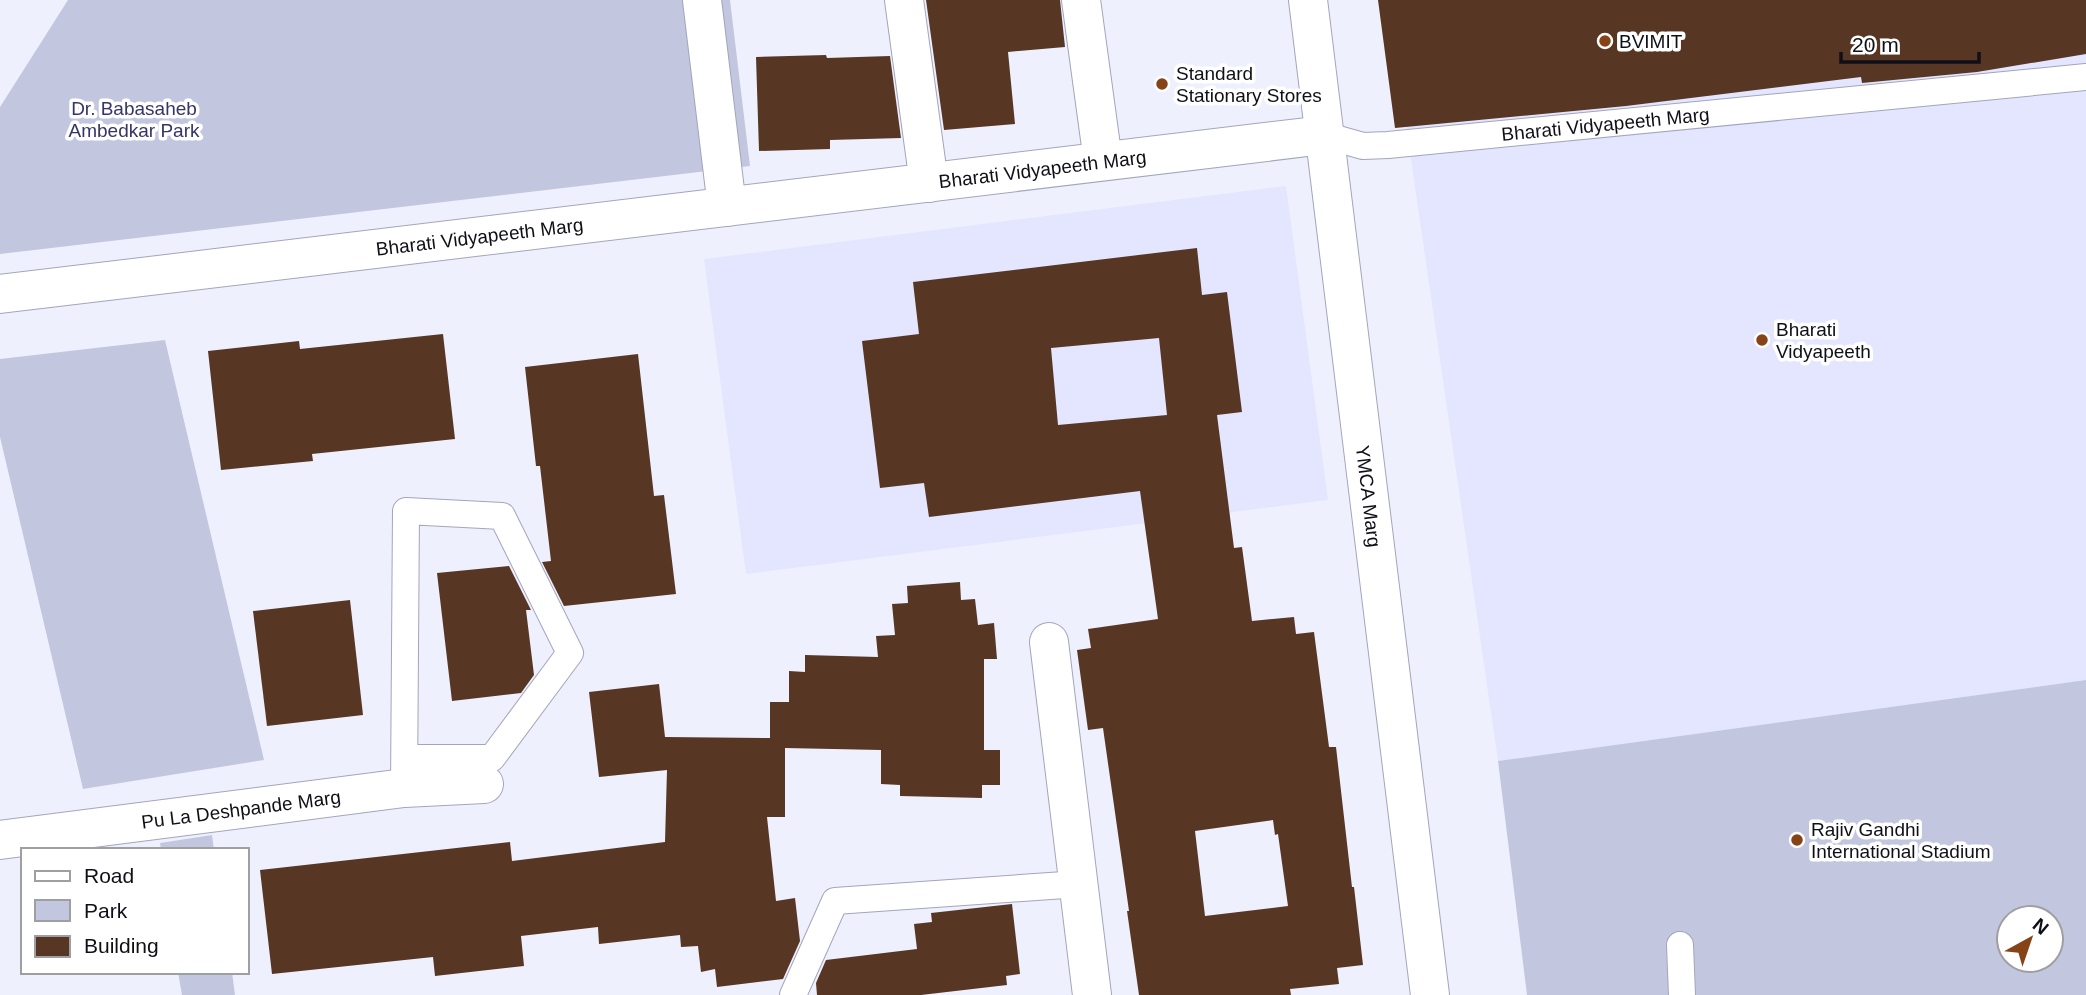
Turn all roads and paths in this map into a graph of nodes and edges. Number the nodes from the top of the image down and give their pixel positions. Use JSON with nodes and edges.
{"nodes":[{"id":1,"x":702,"y":0,"type":"edge"},
{"id":2,"x":904,"y":0,"type":"edge"},
{"id":3,"x":1081,"y":0,"type":"edge"},
{"id":4,"x":1308,"y":0,"type":"edge"},
{"id":5,"x":2086,"y":77,"type":"edge"},
{"id":6,"x":1324,"y":135,"type":"junction"},
{"id":7,"x":1104,"y":161,"type":"junction"},
{"id":8,"x":929,"y":183,"type":"junction"},
{"id":9,"x":727,"y":206,"type":"junction"},
{"id":10,"x":0,"y":293,"type":"edge"},
{"id":11,"x":1049,"y":642,"type":"dead end"},
{"id":12,"x":405,"y":773,"type":"junction"},
{"id":13,"x":484,"y":785,"type":"dead end"},
{"id":14,"x":0,"y":840,"type":"edge"},
{"id":15,"x":1079,"y":884,"type":"junction"},
{"id":16,"x":1680,"y":946,"type":"dead end"},
{"id":17,"x":793,"y":995,"type":"edge"},
{"id":18,"x":1092,"y":995,"type":"edge"},
{"id":19,"x":1430,"y":995,"type":"edge"},
{"id":20,"x":1682,"y":995,"type":"edge"}],
"edges":[{"from":1,"to":9,"type":"street"},
{"from":2,"to":8,"type":"street"},
{"from":3,"to":7,"type":"street"},
{"from":4,"to":6,"type":"street","name":"YMCA Marg"},
{"from":5,"to":6,"type":"lane","name":"Bharati Vidyapeeth Marg"},
{"from":6,"to":7,"type":"street","name":"Bharati Vidyapeeth Marg"},
{"from":6,"to":19,"type":"street","name":"YMCA Marg"},
{"from":7,"to":8,"type":"street","name":"Bharati Vidyapeeth Marg"},
{"from":8,"to":9,"type":"street","name":"Bharati Vidyapeeth Marg"},
{"from":9,"to":10,"type":"street","name":"Bharati Vidyapeeth Marg"},
{"from":11,"to":15,"type":"street"},
{"from":12,"to":12,"type":"lane"},
{"from":12,"to":13,"type":"street","name":"Pu La Deshpande Marg"},
{"from":12,"to":14,"type":"street","name":"Pu La Deshpande Marg"},
{"from":15,"to":17,"type":"lane"},
{"from":15,"to":18,"type":"street"},
{"from":16,"to":20,"type":"lane"}]}
